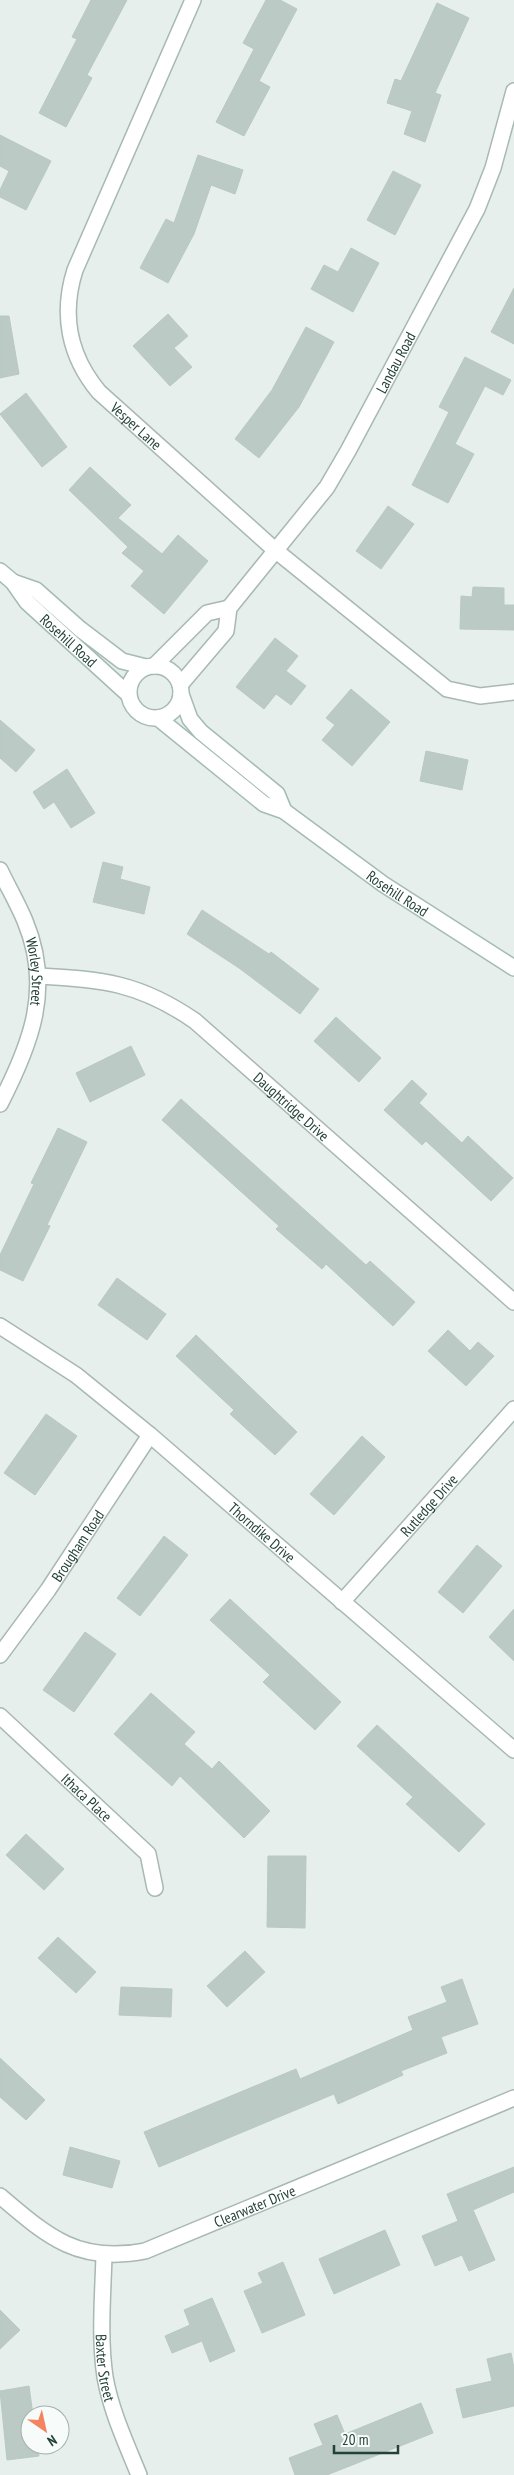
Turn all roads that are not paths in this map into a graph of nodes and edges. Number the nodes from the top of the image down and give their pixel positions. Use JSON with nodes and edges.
{"nodes":[{"id":1,"x":193,"y":0,"type":"edge"},
{"id":2,"x":514,"y":91,"type":"edge"},
{"id":3,"x":275,"y":550,"type":"junction"},
{"id":4,"x":0,"y":571,"type":"edge"},
{"id":5,"x":13,"y":582,"type":"junction"},
{"id":6,"x":229,"y":608,"type":"junction"},
{"id":7,"x":150,"y":666,"type":"junction"},
{"id":8,"x":181,"y":690,"type":"junction"},
{"id":9,"x":514,"y":692,"type":"edge"},
{"id":10,"x":128,"y":694,"type":"junction"},
{"id":11,"x":158,"y":718,"type":"junction"},
{"id":12,"x":284,"y":811,"type":"junction"},
{"id":13,"x":0,"y":870,"type":"edge"},
{"id":14,"x":514,"y":968,"type":"edge"},
{"id":15,"x":38,"y":976,"type":"junction"},
{"id":16,"x":0,"y":1104,"type":"edge"},
{"id":17,"x":514,"y":1302,"type":"edge"},
{"id":18,"x":0,"y":1326,"type":"edge"},
{"id":19,"x":514,"y":1408,"type":"edge"},
{"id":20,"x":150,"y":1435,"type":"junction"},
{"id":21,"x":342,"y":1602,"type":"junction"},
{"id":22,"x":0,"y":1655,"type":"edge"},
{"id":23,"x":0,"y":1716,"type":"edge"},
{"id":24,"x":514,"y":1750,"type":"edge"},
{"id":25,"x":155,"y":1888,"type":"dead end"},
{"id":26,"x":514,"y":2098,"type":"edge"},
{"id":27,"x":0,"y":2196,"type":"edge"},
{"id":28,"x":104,"y":2254,"type":"junction"},
{"id":29,"x":139,"y":2475,"type":"edge"}],
"edges":[{"from":1,"to":3,"type":"street","name":"Vesper Lane"},
{"from":2,"to":3,"type":"street","name":"Landau Road"},
{"from":3,"to":6,"type":"street","name":"Landau Road"},
{"from":3,"to":9,"type":"street","name":"Vesper Lane"},
{"from":4,"to":5,"type":"street","name":"Rosehill Road"},
{"from":5,"to":7,"type":"street","name":"Rosehill Road"},
{"from":5,"to":10,"type":"street","name":"Rosehill Road"},
{"from":6,"to":7,"type":"street"},
{"from":6,"to":8,"type":"street","name":"Landau Road"},
{"from":7,"to":8,"type":"street"},
{"from":7,"to":10,"type":"street"},
{"from":8,"to":11,"type":"street"},
{"from":8,"to":12,"type":"street","name":"Rosehill Road"},
{"from":10,"to":11,"type":"street"},
{"from":11,"to":12,"type":"street","name":"Rosehill Road"},
{"from":12,"to":14,"type":"street","name":"Rosehill Road"},
{"from":13,"to":15,"type":"street","name":"Worley Street"},
{"from":15,"to":16,"type":"street","name":"Worley Street"},
{"from":15,"to":17,"type":"street","name":"Daughtridge Drive"},
{"from":18,"to":20,"type":"street","name":"Thorndike Drive"},
{"from":19,"to":21,"type":"street","name":"Rutledge Drive"},
{"from":20,"to":21,"type":"street","name":"Thorndike Drive"},
{"from":20,"to":22,"type":"street","name":"Brougham Road"},
{"from":21,"to":24,"type":"street","name":"Thorndike Drive"},
{"from":23,"to":25,"type":"street","name":"Ithaca Place"},
{"from":26,"to":28,"type":"street","name":"Clearwater Drive"},
{"from":27,"to":28,"type":"street","name":"Clearwater Drive"},
{"from":28,"to":29,"type":"street","name":"Baxter Street"}]}
